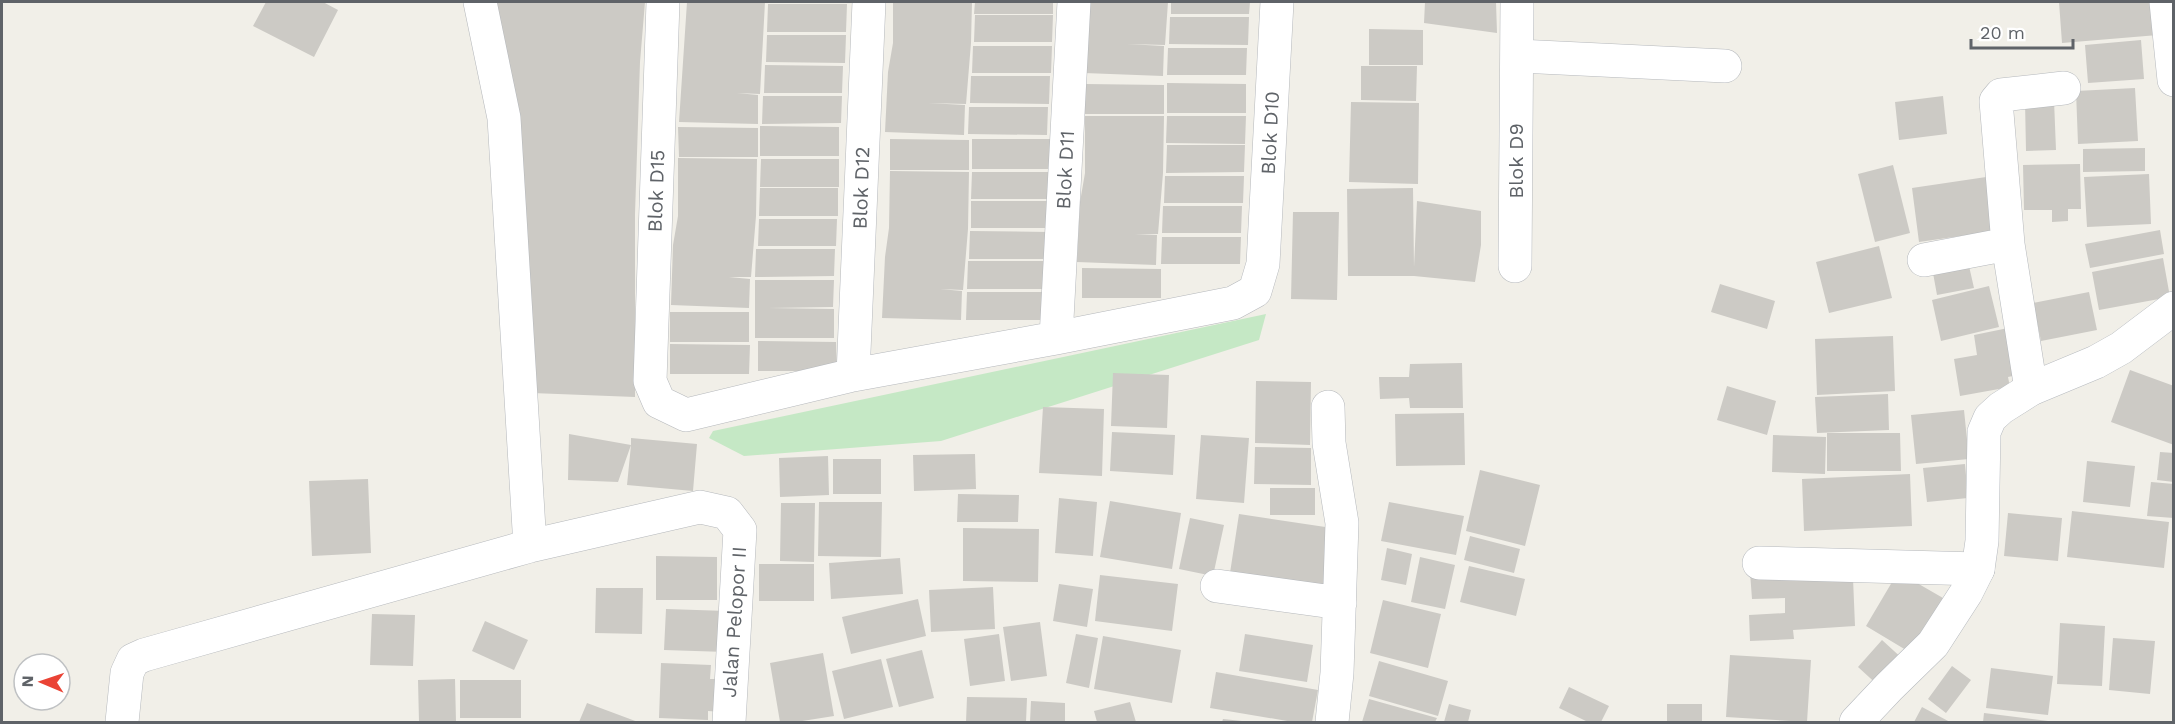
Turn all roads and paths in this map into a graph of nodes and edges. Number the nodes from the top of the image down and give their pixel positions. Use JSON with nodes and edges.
{"nodes":[{"id":1,"x":480,"y":2,"type":"edge"},
{"id":2,"x":663,"y":2,"type":"edge"},
{"id":3,"x":869,"y":2,"type":"edge"},
{"id":4,"x":1074,"y":2,"type":"edge"},
{"id":5,"x":1277,"y":2,"type":"edge"},
{"id":6,"x":1517,"y":2,"type":"edge"},
{"id":7,"x":2166,"y":2,"type":"edge"},
{"id":8,"x":1516,"y":56,"type":"junction"},
{"id":9,"x":1725,"y":66,"type":"dead end"},
{"id":10,"x":2174,"y":80,"type":"edge"},
{"id":11,"x":2064,"y":88,"type":"dead end"},
{"id":12,"x":2008,"y":244,"type":"junction"},
{"id":13,"x":1924,"y":260,"type":"dead end"},
{"id":14,"x":1515,"y":266,"type":"dead end"},
{"id":15,"x":2174,"y":308,"type":"edge"},
{"id":16,"x":1056,"y":338,"type":"junction"},
{"id":17,"x":853,"y":375,"type":"junction"},
{"id":18,"x":650,"y":381,"type":"joint"},
{"id":19,"x":2031,"y":389,"type":"junction"},
{"id":20,"x":1328,"y":408,"type":"dead end"},
{"id":21,"x":530,"y":546,"type":"junction"},
{"id":22,"x":1759,"y":563,"type":"dead end"},
{"id":23,"x":1978,"y":569,"type":"junction"},
{"id":24,"x":1216,"y":586,"type":"dead end"},
{"id":25,"x":1340,"y":603,"type":"junction"},
{"id":26,"x":122,"y":723,"type":"edge"},
{"id":27,"x":729,"y":723,"type":"edge"},
{"id":28,"x":1332,"y":723,"type":"edge"},
{"id":29,"x":1856,"y":723,"type":"edge"}],
"edges":[{"from":1,"to":21,"type":"street"},
{"from":2,"to":18,"type":"street","name":"Blok D15"},
{"from":3,"to":17,"type":"street","name":"Blok D12"},
{"from":4,"to":16,"type":"street","name":"Blok D11"},
{"from":5,"to":16,"type":"street","name":"Blok D10"},
{"from":6,"to":8,"type":"street","name":"Blok D9"},
{"from":7,"to":10,"type":"street"},
{"from":8,"to":9,"type":"street"},
{"from":8,"to":14,"type":"street","name":"Blok D9"},
{"from":11,"to":12,"type":"street"},
{"from":12,"to":13,"type":"street"},
{"from":12,"to":19,"type":"street"},
{"from":15,"to":19,"type":"street"},
{"from":16,"to":17,"type":"street","name":"Blok D10"},
{"from":17,"to":18,"type":"street","name":"Blok D10"},
{"from":19,"to":23,"type":"street"},
{"from":20,"to":25,"type":"street"},
{"from":21,"to":26,"type":"street","name":"Jalan Pelopor II"},
{"from":21,"to":27,"type":"street","name":"Jalan Pelopor II"},
{"from":22,"to":23,"type":"street"},
{"from":23,"to":29,"type":"street"},
{"from":24,"to":25,"type":"street"},
{"from":25,"to":28,"type":"street"}]}
